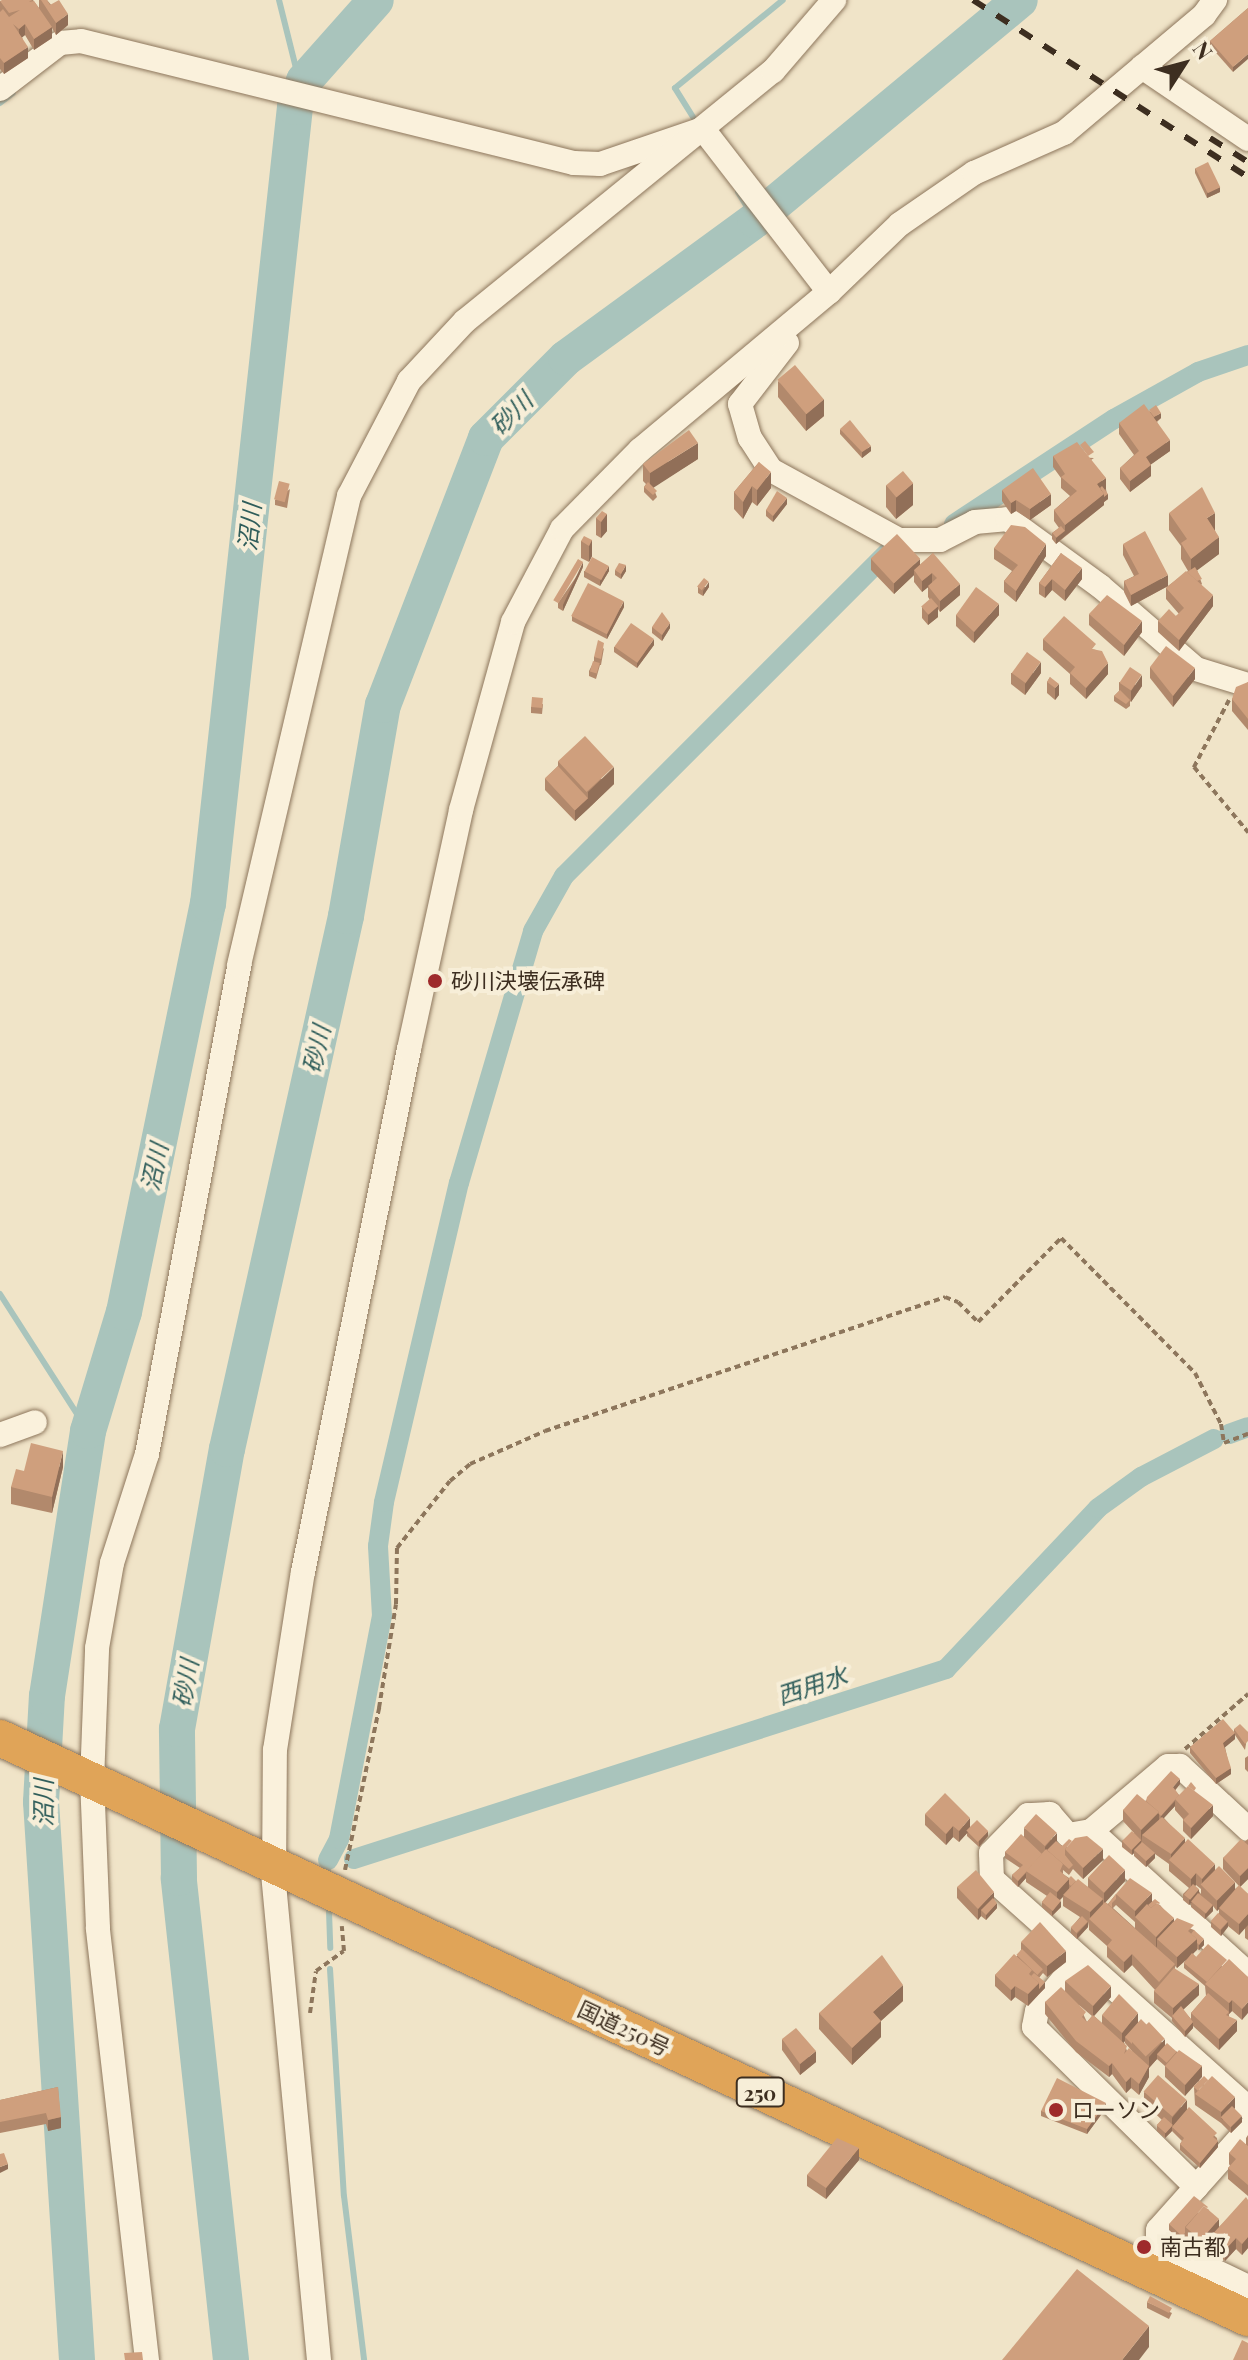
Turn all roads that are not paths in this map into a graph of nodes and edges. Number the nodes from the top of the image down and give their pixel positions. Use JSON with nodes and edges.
{"nodes":[{"id":1,"x":834,"y":0,"type":"edge"},
{"id":2,"x":1215,"y":0,"type":"edge"},
{"id":3,"x":1142,"y":67,"type":"junction"},
{"id":4,"x":0,"y":89,"type":"edge"},
{"id":5,"x":708,"y":136,"type":"junction"},
{"id":6,"x":1248,"y":139,"type":"edge"},
{"id":7,"x":829,"y":292,"type":"junction"},
{"id":8,"x":1240,"y":684,"type":"edge"},
{"id":9,"x":35,"y":1422,"type":"dead end"},
{"id":10,"x":0,"y":1435,"type":"edge"},
{"id":11,"x":14,"y":1744,"type":"edge"},
{"id":12,"x":88,"y":1778,"type":"junction"},
{"id":13,"x":1248,"y":1829,"type":"edge"},
{"id":14,"x":1091,"y":1831,"type":"junction"},
{"id":15,"x":274,"y":1863,"type":"junction"},
{"id":16,"x":1080,"y":1959,"type":"junction"},
{"id":17,"x":1248,"y":1974,"type":"edge"},
{"id":18,"x":1248,"y":2108,"type":"edge"},
{"id":19,"x":1248,"y":2129,"type":"edge"},
{"id":20,"x":1196,"y":2187,"type":"junction"},
{"id":21,"x":1247,"y":2293,"type":"edge"},
{"id":22,"x":147,"y":2360,"type":"edge"},
{"id":23,"x":319,"y":2360,"type":"edge"}],
"edges":[{"from":1,"to":5,"type":"street"},
{"from":2,"to":3,"type":"street"},
{"from":3,"to":6,"type":"street"},
{"from":3,"to":7,"type":"street"},
{"from":4,"to":5,"type":"street"},
{"from":5,"to":7,"type":"street"},
{"from":5,"to":12,"type":"street"},
{"from":7,"to":8,"type":"street"},
{"from":7,"to":15,"type":"street"},
{"from":9,"to":10,"type":"street"},
{"from":11,"to":12,"type":"highway","name":"国道250号","number":"250"},
{"from":12,"to":15,"type":"highway","name":"国道250号","number":"250"},
{"from":12,"to":22,"type":"street"},
{"from":13,"to":14,"type":"street"},
{"from":14,"to":16,"type":"street"},
{"from":14,"to":17,"type":"street"},
{"from":15,"to":21,"type":"highway","name":"国道250号","number":"250"},
{"from":15,"to":23,"type":"street"},
{"from":16,"to":18,"type":"street"},
{"from":16,"to":20,"type":"street"},
{"from":19,"to":20,"type":"street"},
{"from":20,"to":21,"type":"street"}]}
